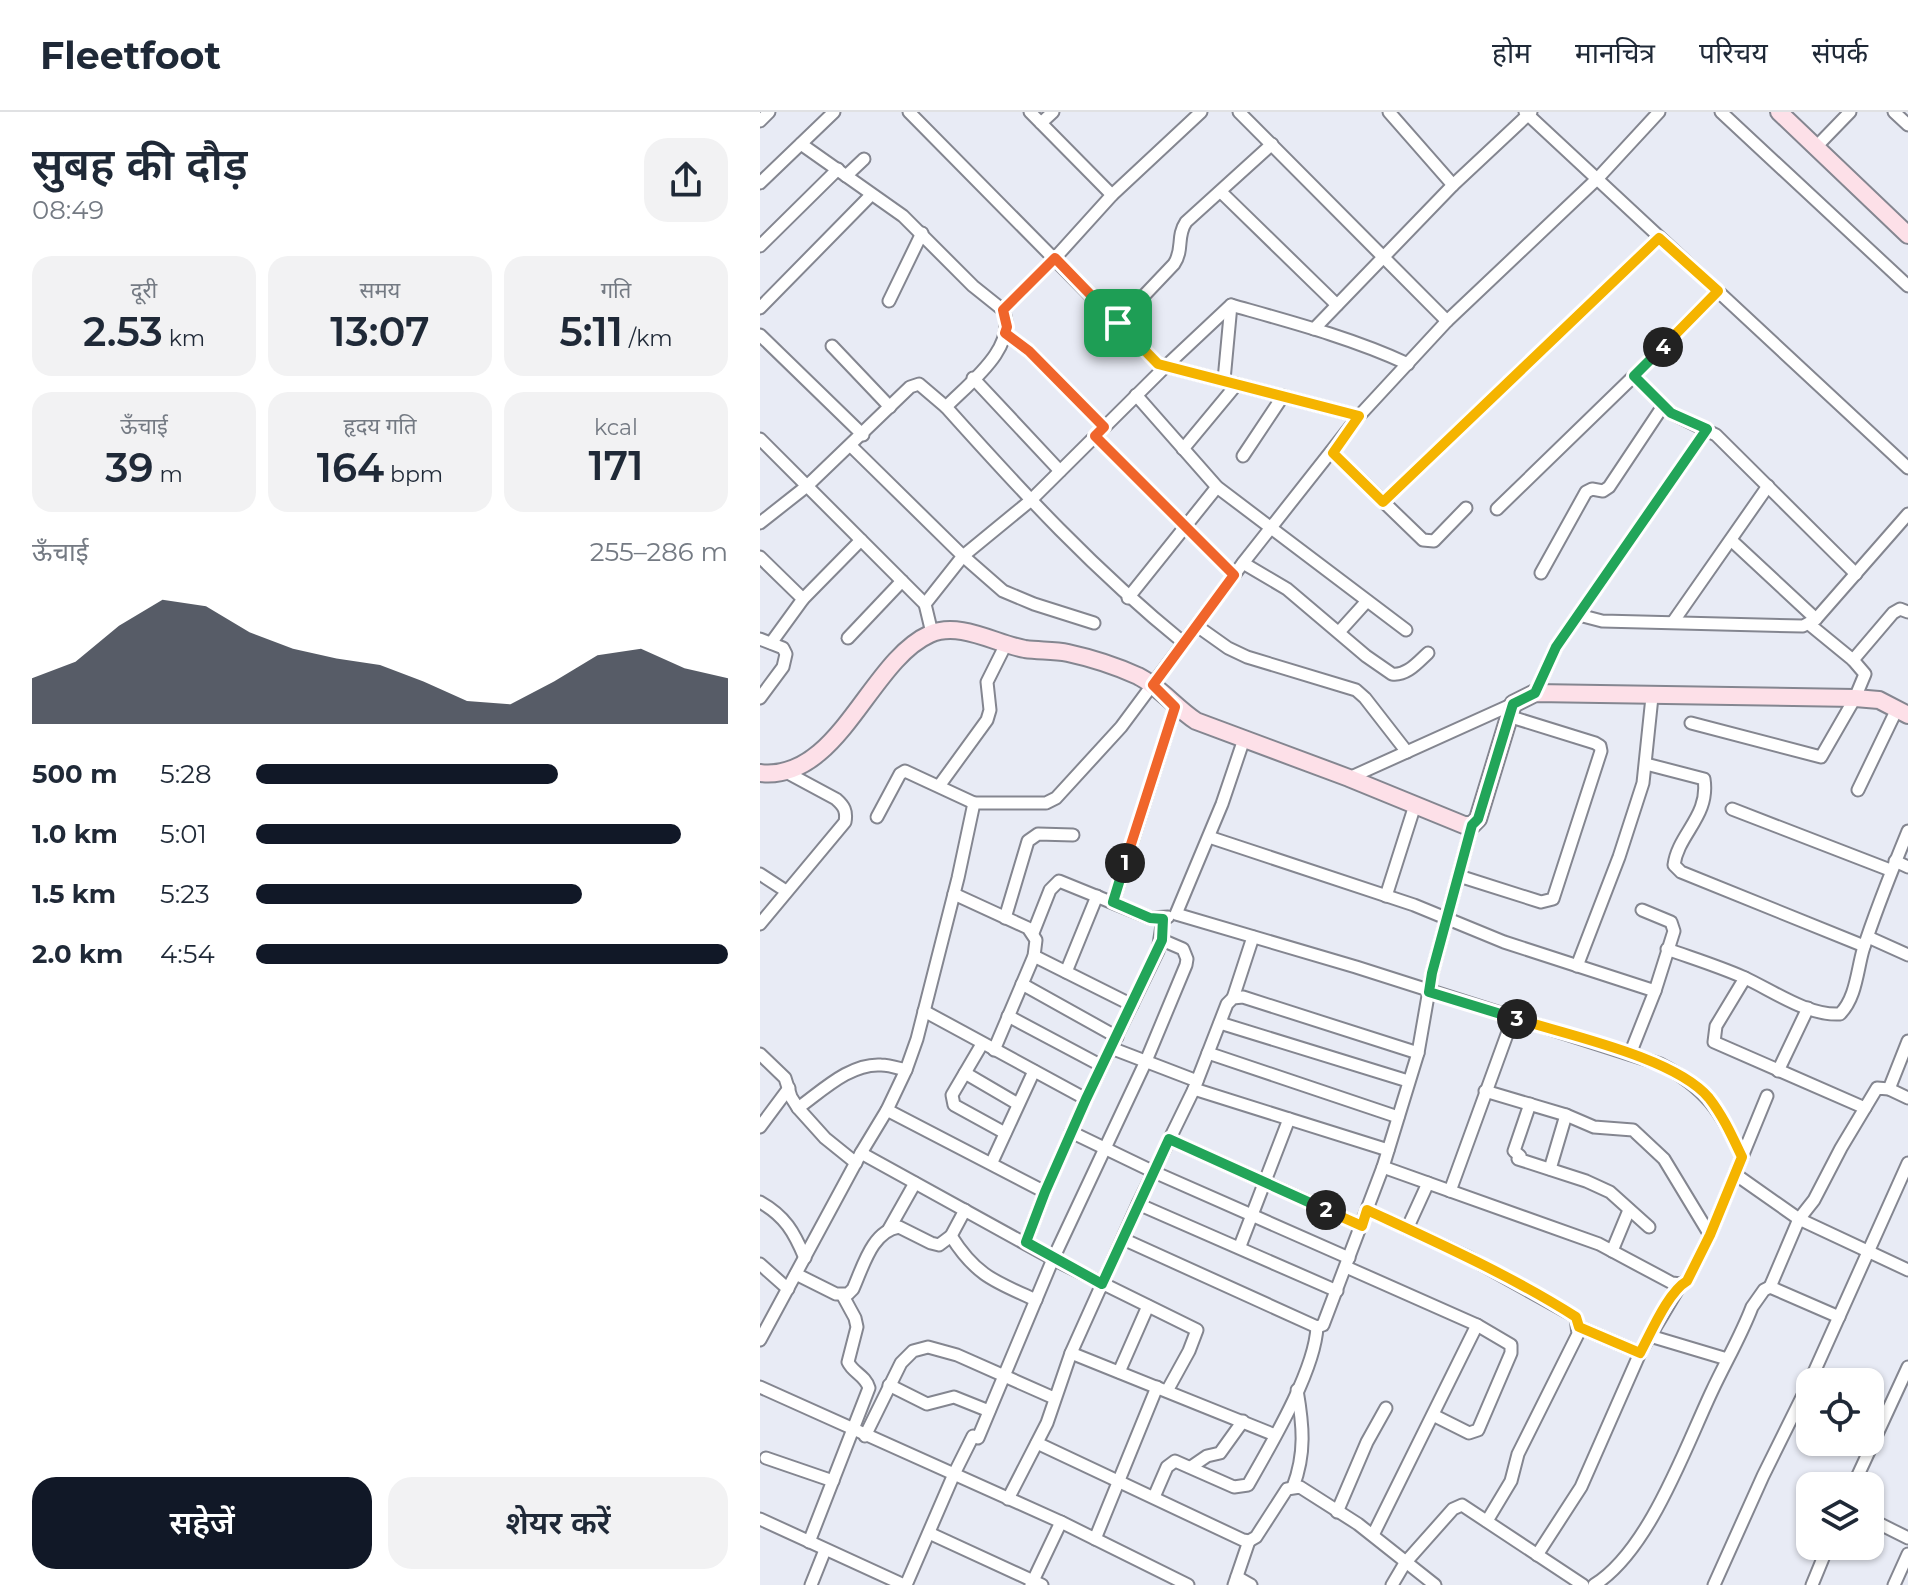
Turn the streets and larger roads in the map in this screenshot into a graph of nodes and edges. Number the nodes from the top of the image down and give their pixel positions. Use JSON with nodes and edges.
{"nodes":[{"id":1,"x":769,"y":112,"type":"edge"},
{"id":2,"x":834,"y":112,"type":"edge"},
{"id":3,"x":909,"y":112,"type":"edge"},
{"id":4,"x":1030,"y":112,"type":"edge"},
{"id":5,"x":1053,"y":112,"type":"edge"},
{"id":6,"x":1201,"y":112,"type":"edge"},
{"id":7,"x":1239,"y":112,"type":"edge"},
{"id":8,"x":1389,"y":112,"type":"edge"},
{"id":9,"x":1659,"y":112,"type":"edge"},
{"id":10,"x":1721,"y":112,"type":"edge"},
{"id":11,"x":1779,"y":112,"type":"edge"},
{"id":12,"x":1850,"y":112,"type":"edge"},
{"id":13,"x":1894,"y":112,"type":"edge"},
{"id":14,"x":1528,"y":113,"type":"edge"},
{"id":15,"x":760,"y":121,"type":"edge"},
{"id":16,"x":1041,"y":123,"type":"junction"},
{"id":17,"x":1908,"y":125,"type":"edge"},
{"id":18,"x":801,"y":144,"type":"junction"},
{"id":19,"x":1272,"y":144,"type":"junction"},
{"id":20,"x":1816,"y":147,"type":"junction"},
{"id":21,"x":864,"y":159,"type":"dead end"},
{"id":22,"x":842,"y":172,"type":"junction"},
{"id":23,"x":1598,"y":178,"type":"junction"},
{"id":24,"x":760,"y":183,"type":"edge"},
{"id":25,"x":1453,"y":185,"type":"junction"},
{"id":26,"x":1221,"y":192,"type":"junction"},
{"id":27,"x":871,"y":195,"type":"junction"},
{"id":28,"x":1112,"y":195,"type":"junction"},
{"id":29,"x":922,"y":233,"type":"junction"},
{"id":30,"x":1908,"y":235,"type":"edge"},
{"id":31,"x":1659,"y":238,"type":"junction"},
{"id":32,"x":760,"y":246,"type":"edge"},
{"id":33,"x":1055,"y":258,"type":"junction"},
{"id":34,"x":1384,"y":258,"type":"junction"},
{"id":35,"x":1908,"y":286,"type":"edge"},
{"id":36,"x":1718,"y":291,"type":"junction"},
{"id":37,"x":889,"y":301,"type":"dead end"},
{"id":38,"x":1231,"y":305,"type":"junction"},
{"id":39,"x":1337,"y":305,"type":"junction"},
{"id":40,"x":760,"y":308,"type":"edge"},
{"id":41,"x":1003,"y":310,"type":"junction"},
{"id":42,"x":1447,"y":321,"type":"junction"},
{"id":43,"x":1118,"y":323,"type":"junction"},
{"id":44,"x":1314,"y":329,"type":"junction"},
{"id":45,"x":1005,"y":333,"type":"junction"},
{"id":46,"x":760,"y":335,"type":"edge"},
{"id":47,"x":832,"y":346,"type":"dead end"},
{"id":48,"x":1408,"y":364,"type":"junction"},
{"id":49,"x":1166,"y":366,"type":"junction"},
{"id":50,"x":1634,"y":376,"type":"junction"},
{"id":51,"x":973,"y":378,"type":"junction"},
{"id":52,"x":1230,"y":382,"type":"junction"},
{"id":53,"x":1136,"y":395,"type":"junction"},
{"id":54,"x":1283,"y":396,"type":"junction"},
{"id":55,"x":1663,"y":406,"type":"junction"},
{"id":56,"x":890,"y":407,"type":"junction"},
{"id":57,"x":946,"y":407,"type":"junction"},
{"id":58,"x":1359,"y":416,"type":"junction"},
{"id":59,"x":1104,"y":427,"type":"junction"},
{"id":60,"x":1707,"y":429,"type":"junction"},
{"id":61,"x":863,"y":435,"type":"junction"},
{"id":62,"x":1095,"y":436,"type":"junction"},
{"id":63,"x":760,"y":439,"type":"edge"},
{"id":64,"x":851,"y":446,"type":"junction"},
{"id":65,"x":1183,"y":449,"type":"junction"},
{"id":66,"x":1333,"y":453,"type":"junction"},
{"id":67,"x":1243,"y":456,"type":"dead end"},
{"id":68,"x":1908,"y":468,"type":"edge"},
{"id":69,"x":1060,"y":471,"type":"junction"},
{"id":70,"x":807,"y":486,"type":"junction"},
{"id":71,"x":1768,"y":486,"type":"junction"},
{"id":72,"x":1217,"y":487,"type":"junction"},
{"id":73,"x":1030,"y":501,"type":"junction"},
{"id":74,"x":1383,"y":502,"type":"junction"},
{"id":75,"x":1466,"y":508,"type":"dead end"},
{"id":76,"x":1497,"y":509,"type":"dead end"},
{"id":77,"x":1908,"y":514,"type":"edge"},
{"id":78,"x":760,"y":523,"type":"edge"},
{"id":79,"x":1186,"y":528,"type":"junction"},
{"id":80,"x":1270,"y":530,"type":"junction"},
{"id":81,"x":861,"y":540,"type":"junction"},
{"id":82,"x":1731,"y":540,"type":"junction"},
{"id":83,"x":963,"y":556,"type":"junction"},
{"id":84,"x":760,"y":557,"type":"edge"},
{"id":85,"x":1243,"y":563,"type":"junction"},
{"id":86,"x":1541,"y":573,"type":"dead end"},
{"id":87,"x":1856,"y":574,"type":"junction"},
{"id":88,"x":1234,"y":575,"type":"junction"},
{"id":89,"x":902,"y":581,"type":"junction"},
{"id":90,"x":1128,"y":598,"type":"junction"},
{"id":91,"x":803,"y":599,"type":"junction"},
{"id":92,"x":1367,"y":601,"type":"junction"},
{"id":93,"x":925,"y":604,"type":"junction"},
{"id":94,"x":1908,"y":612,"type":"edge"},
{"id":95,"x":1579,"y":615,"type":"junction"},
{"id":96,"x":1673,"y":622,"type":"junction"},
{"id":97,"x":1812,"y":622,"type":"junction"},
{"id":98,"x":1094,"y":623,"type":"dead end"},
{"id":99,"x":1197,"y":626,"type":"junction"},
{"id":100,"x":1406,"y":630,"type":"dead end"},
{"id":101,"x":1339,"y":632,"type":"junction"},
{"id":102,"x":932,"y":633,"type":"junction"},
{"id":103,"x":848,"y":638,"type":"dead end"},
{"id":104,"x":766,"y":641,"type":"edge"},
{"id":105,"x":1184,"y":643,"type":"junction"},
{"id":106,"x":1006,"y":644,"type":"junction"},
{"id":107,"x":1428,"y":653,"type":"dead end"},
{"id":108,"x":1853,"y":660,"type":"junction"},
{"id":109,"x":1153,"y":685,"type":"junction"},
{"id":110,"x":1535,"y":693,"type":"junction"},
{"id":111,"x":1652,"y":697,"type":"junction"},
{"id":112,"x":760,"y":698,"type":"edge"},
{"id":113,"x":1855,"y":698,"type":"junction"},
{"id":114,"x":1175,"y":707,"type":"junction"},
{"id":115,"x":1510,"y":710,"type":"junction"},
{"id":116,"x":1902,"y":712,"type":"edge"},
{"id":117,"x":1691,"y":723,"type":"dead end"},
{"id":118,"x":1244,"y":739,"type":"junction"},
{"id":119,"x":1407,"y":752,"type":"junction"},
{"id":120,"x":1646,"y":764,"type":"junction"},
{"id":121,"x":784,"y":771,"type":"junction"},
{"id":122,"x":760,"y":773,"type":"edge"},
{"id":123,"x":1349,"y":778,"type":"junction"},
{"id":124,"x":939,"y":786,"type":"junction"},
{"id":125,"x":1858,"y":790,"type":"dead end"},
{"id":126,"x":974,"y":803,"type":"junction"},
{"id":127,"x":1415,"y":805,"type":"junction"},
{"id":128,"x":1732,"y":809,"type":"dead end"},
{"id":129,"x":877,"y":817,"type":"dead end"},
{"id":130,"x":1472,"y":825,"type":"junction"},
{"id":131,"x":1908,"y":831,"type":"edge"},
{"id":132,"x":1073,"y":835,"type":"dead end"},
{"id":133,"x":1209,"y":837,"type":"junction"},
{"id":134,"x":1893,"y":865,"type":"junction"},
{"id":135,"x":1908,"y":867,"type":"edge"},
{"id":136,"x":760,"y":874,"type":"edge"},
{"id":137,"x":1459,"y":876,"type":"junction"},
{"id":138,"x":786,"y":891,"type":"junction"},
{"id":139,"x":954,"y":894,"type":"junction"},
{"id":140,"x":1097,"y":896,"type":"junction"},
{"id":141,"x":1386,"y":896,"type":"junction"},
{"id":142,"x":1113,"y":902,"type":"junction"},
{"id":143,"x":1642,"y":910,"type":"dead end"},
{"id":144,"x":1176,"y":914,"type":"junction"},
{"id":145,"x":1005,"y":918,"type":"junction"},
{"id":146,"x":1163,"y":919,"type":"junction"},
{"id":147,"x":1448,"y":919,"type":"junction"},
{"id":148,"x":760,"y":924,"type":"edge"},
{"id":149,"x":1033,"y":933,"type":"junction"},
{"id":150,"x":1253,"y":937,"type":"junction"},
{"id":151,"x":1162,"y":940,"type":"junction"},
{"id":152,"x":1866,"y":942,"type":"junction"},
{"id":153,"x":1667,"y":949,"type":"junction"},
{"id":154,"x":1908,"y":955,"type":"edge"},
{"id":155,"x":1034,"y":956,"type":"junction"},
{"id":156,"x":1577,"y":966,"type":"junction"},
{"id":157,"x":1066,"y":972,"type":"junction"},
{"id":158,"x":1745,"y":978,"type":"junction"},
{"id":159,"x":1022,"y":984,"type":"junction"},
{"id":160,"x":1655,"y":991,"type":"junction"},
{"id":161,"x":1429,"y":992,"type":"junction"},
{"id":162,"x":1233,"y":998,"type":"junction"},
{"id":163,"x":1132,"y":1005,"type":"junction"},
{"id":164,"x":1808,"y":1008,"type":"junction"},
{"id":165,"x":924,"y":1011,"type":"junction"},
{"id":166,"x":1008,"y":1016,"type":"junction"},
{"id":167,"x":1513,"y":1018,"type":"junction"},
{"id":168,"x":1220,"y":1023,"type":"junction"},
{"id":169,"x":1908,"y":1041,"type":"edge"},
{"id":170,"x":1114,"y":1042,"type":"junction"},
{"id":171,"x":982,"y":1044,"type":"junction"},
{"id":172,"x":994,"y":1050,"type":"junction"},
{"id":173,"x":1208,"y":1053,"type":"junction"},
{"id":174,"x":1418,"y":1053,"type":"junction"},
{"id":175,"x":760,"y":1054,"type":"edge"},
{"id":176,"x":1630,"y":1054,"type":"junction"},
{"id":177,"x":1146,"y":1061,"type":"junction"},
{"id":178,"x":1102,"y":1066,"type":"junction"},
{"id":179,"x":906,"y":1070,"type":"junction"},
{"id":180,"x":1034,"y":1071,"type":"junction"},
{"id":181,"x":1778,"y":1071,"type":"junction"},
{"id":182,"x":965,"y":1073,"type":"junction"},
{"id":183,"x":1408,"y":1081,"type":"junction"},
{"id":184,"x":1196,"y":1085,"type":"junction"},
{"id":185,"x":789,"y":1088,"type":"junction"},
{"id":186,"x":1889,"y":1089,"type":"junction"},
{"id":187,"x":1485,"y":1091,"type":"junction"},
{"id":188,"x":1767,"y":1096,"type":"dead end"},
{"id":189,"x":1908,"y":1098,"type":"edge"},
{"id":190,"x":1086,"y":1099,"type":"junction"},
{"id":191,"x":1018,"y":1104,"type":"junction"},
{"id":192,"x":1530,"y":1104,"type":"junction"},
{"id":193,"x":798,"y":1108,"type":"junction"},
{"id":194,"x":1865,"y":1108,"type":"junction"},
{"id":195,"x":887,"y":1110,"type":"junction"},
{"id":196,"x":1566,"y":1115,"type":"junction"},
{"id":197,"x":1398,"y":1117,"type":"junction"},
{"id":198,"x":1289,"y":1119,"type":"junction"},
{"id":199,"x":760,"y":1127,"type":"edge"},
{"id":200,"x":1071,"y":1132,"type":"junction"},
{"id":201,"x":1005,"y":1133,"type":"junction"},
{"id":202,"x":1169,"y":1139,"type":"junction"},
{"id":203,"x":1104,"y":1147,"type":"junction"},
{"id":204,"x":1388,"y":1150,"type":"junction"},
{"id":205,"x":1742,"y":1157,"type":"junction"},
{"id":206,"x":858,"y":1158,"type":"junction"},
{"id":207,"x":992,"y":1162,"type":"junction"},
{"id":208,"x":1908,"y":1163,"type":"edge"},
{"id":209,"x":1383,"y":1167,"type":"junction"},
{"id":210,"x":1550,"y":1169,"type":"junction"},
{"id":211,"x":1154,"y":1172,"type":"junction"},
{"id":212,"x":1735,"y":1174,"type":"junction"},
{"id":213,"x":915,"y":1183,"type":"junction"},
{"id":214,"x":1265,"y":1183,"type":"junction"},
{"id":215,"x":1428,"y":1183,"type":"junction"},
{"id":216,"x":1450,"y":1191,"type":"junction"},
{"id":217,"x":1045,"y":1192,"type":"junction"},
{"id":218,"x":760,"y":1202,"type":"edge"},
{"id":219,"x":1138,"y":1204,"type":"junction"},
{"id":220,"x":965,"y":1210,"type":"junction"},
{"id":221,"x":1367,"y":1210,"type":"junction"},
{"id":222,"x":1629,"y":1210,"type":"junction"},
{"id":223,"x":1252,"y":1216,"type":"junction"},
{"id":224,"x":1799,"y":1219,"type":"junction"},
{"id":225,"x":1362,"y":1226,"type":"junction"},
{"id":226,"x":1649,"y":1227,"type":"dead end"},
{"id":227,"x":889,"y":1229,"type":"junction"},
{"id":228,"x":1407,"y":1229,"type":"junction"},
{"id":229,"x":1710,"y":1235,"type":"junction"},
{"id":230,"x":951,"y":1236,"type":"junction"},
{"id":231,"x":1123,"y":1239,"type":"junction"},
{"id":232,"x":1026,"y":1242,"type":"junction"},
{"id":233,"x":1240,"y":1246,"type":"junction"},
{"id":234,"x":1612,"y":1251,"type":"junction"},
{"id":235,"x":1869,"y":1251,"type":"junction"},
{"id":236,"x":805,"y":1258,"type":"junction"},
{"id":237,"x":1053,"y":1259,"type":"junction"},
{"id":238,"x":1348,"y":1263,"type":"junction"},
{"id":239,"x":760,"y":1264,"type":"edge"},
{"id":240,"x":1908,"y":1270,"type":"edge"},
{"id":241,"x":796,"y":1274,"type":"junction"},
{"id":242,"x":1102,"y":1284,"type":"junction"},
{"id":243,"x":1681,"y":1284,"type":"junction"},
{"id":244,"x":1770,"y":1287,"type":"junction"},
{"id":245,"x":788,"y":1289,"type":"junction"},
{"id":246,"x":1337,"y":1291,"type":"junction"},
{"id":247,"x":843,"y":1296,"type":"junction"},
{"id":248,"x":1036,"y":1300,"type":"junction"},
{"id":249,"x":1148,"y":1306,"type":"junction"},
{"id":250,"x":1839,"y":1317,"type":"junction"},
{"id":251,"x":1477,"y":1325,"type":"junction"},
{"id":252,"x":1317,"y":1327,"type":"junction"},
{"id":253,"x":1579,"y":1327,"type":"junction"},
{"id":254,"x":1650,"y":1336,"type":"junction"},
{"id":255,"x":760,"y":1340,"type":"edge"},
{"id":256,"x":1071,"y":1353,"type":"junction"},
{"id":257,"x":1640,"y":1353,"type":"junction"},
{"id":258,"x":1727,"y":1359,"type":"junction"},
{"id":259,"x":1908,"y":1367,"type":"edge"},
{"id":260,"x":1119,"y":1372,"type":"junction"},
{"id":261,"x":1004,"y":1376,"type":"junction"},
{"id":262,"x":889,"y":1385,"type":"junction"},
{"id":263,"x":760,"y":1387,"type":"edge"},
{"id":264,"x":1162,"y":1389,"type":"junction"},
{"id":265,"x":1297,"y":1390,"type":"junction"},
{"id":266,"x":1054,"y":1398,"type":"junction"},
{"id":267,"x":1386,"y":1408,"type":"dead end"},
{"id":268,"x":989,"y":1411,"type":"junction"},
{"id":269,"x":1433,"y":1415,"type":"junction"},
{"id":270,"x":1243,"y":1421,"type":"junction"},
{"id":271,"x":860,"y":1432,"type":"junction"},
{"id":272,"x":1275,"y":1435,"type":"junction"},
{"id":273,"x":1037,"y":1443,"type":"junction"},
{"id":274,"x":766,"y":1458,"type":"dead end"},
{"id":275,"x":1191,"y":1467,"type":"junction"},
{"id":276,"x":1859,"y":1472,"type":"edge"},
{"id":277,"x":954,"y":1474,"type":"junction"},
{"id":278,"x":833,"y":1481,"type":"junction"},
{"id":279,"x":1120,"y":1481,"type":"junction"},
{"id":280,"x":1293,"y":1487,"type":"junction"},
{"id":281,"x":1154,"y":1497,"type":"junction"},
{"id":282,"x":1008,"y":1499,"type":"junction"},
{"id":283,"x":1337,"y":1512,"type":"junction"},
{"id":284,"x":760,"y":1519,"type":"edge"},
{"id":285,"x":1487,"y":1521,"type":"junction"},
{"id":286,"x":1061,"y":1522,"type":"junction"},
{"id":287,"x":1884,"y":1526,"type":"edge"},
{"id":288,"x":929,"y":1533,"type":"junction"},
{"id":289,"x":1373,"y":1535,"type":"junction"},
{"id":290,"x":1908,"y":1538,"type":"edge"},
{"id":291,"x":1095,"y":1539,"type":"junction"},
{"id":292,"x":1249,"y":1541,"type":"junction"},
{"id":293,"x":809,"y":1542,"type":"junction"},
{"id":294,"x":825,"y":1550,"type":"junction"},
{"id":295,"x":1908,"y":1554,"type":"edge"},
{"id":296,"x":1537,"y":1555,"type":"junction"},
{"id":297,"x":1822,"y":1560,"type":"edge"},
{"id":298,"x":1405,"y":1563,"type":"junction"},
{"id":299,"x":1235,"y":1581,"type":"edge"},
{"id":300,"x":1603,"y":1583,"type":"edge"},
{"id":301,"x":1035,"y":1584,"type":"edge"},
{"id":302,"x":811,"y":1585,"type":"edge"},
{"id":303,"x":905,"y":1585,"type":"edge"},
{"id":304,"x":1188,"y":1585,"type":"edge"},
{"id":305,"x":1251,"y":1585,"type":"edge"},
{"id":306,"x":1392,"y":1585,"type":"edge"},
{"id":307,"x":1435,"y":1585,"type":"edge"},
{"id":308,"x":1583,"y":1585,"type":"edge"},
{"id":309,"x":1714,"y":1585,"type":"edge"},
{"id":310,"x":1812,"y":1585,"type":"edge"},
{"id":311,"x":1894,"y":1585,"type":"edge"}],
"edges":[{"from":1,"to":15,"type":"street"},
{"from":2,"to":18,"type":"street"},
{"from":3,"to":33,"type":"street"},
{"from":4,"to":16,"type":"street"},
{"from":5,"to":16,"type":"street"},
{"from":6,"to":28,"type":"street"},
{"from":7,"to":19,"type":"street"},
{"from":8,"to":25,"type":"street"},
{"from":9,"to":23,"type":"street"},
{"from":10,"to":35,"type":"street"},
{"from":11,"to":20,"type":"street"},
{"from":12,"to":20,"type":"street"},
{"from":13,"to":17,"type":"street"},
{"from":14,"to":23,"type":"street"},
{"from":14,"to":25,"type":"street"},
{"from":16,"to":28,"type":"street"},
{"from":18,"to":22,"type":"street"},
{"from":18,"to":24,"type":"street"},
{"from":19,"to":26,"type":"street"},
{"from":19,"to":34,"type":"street"},
{"from":20,"to":30,"type":"street"},
{"from":21,"to":22,"type":"street"},
{"from":22,"to":27,"type":"street"},
{"from":22,"to":32,"type":"street"},
{"from":23,"to":31,"type":"street"},
{"from":23,"to":42,"type":"street"},
{"from":25,"to":34,"type":"street"},
{"from":26,"to":39,"type":"street"},
{"from":26,"to":43,"type":"street"},
{"from":27,"to":29,"type":"street"},
{"from":27,"to":40,"type":"street"},
{"from":28,"to":33,"type":"street"},
{"from":29,"to":37,"type":"street"},
{"from":29,"to":41,"type":"street"},
{"from":31,"to":36,"type":"street"},
{"from":31,"to":74,"type":"street"},
{"from":33,"to":41,"type":"street"},
{"from":33,"to":43,"type":"street"},
{"from":34,"to":39,"type":"street"},
{"from":34,"to":42,"type":"street"},
{"from":36,"to":50,"type":"street"},
{"from":36,"to":68,"type":"street"},
{"from":38,"to":44,"type":"street"},
{"from":38,"to":49,"type":"street"},
{"from":38,"to":52,"type":"street"},
{"from":39,"to":44,"type":"street"},
{"from":41,"to":45,"type":"street"},
{"from":42,"to":48,"type":"street"},
{"from":43,"to":49,"type":"street"},
{"from":44,"to":48,"type":"street"},
{"from":45,"to":51,"type":"street"},
{"from":45,"to":59,"type":"street"},
{"from":46,"to":61,"type":"street"},
{"from":47,"to":56,"type":"street"},
{"from":48,"to":58,"type":"street"},
{"from":49,"to":52,"type":"street"},
{"from":49,"to":53,"type":"street"},
{"from":50,"to":55,"type":"street"},
{"from":50,"to":76,"type":"street"},
{"from":51,"to":57,"type":"street"},
{"from":51,"to":69,"type":"street"},
{"from":52,"to":54,"type":"street"},
{"from":52,"to":65,"type":"street"},
{"from":53,"to":59,"type":"street"},
{"from":53,"to":65,"type":"street"},
{"from":54,"to":58,"type":"street"},
{"from":54,"to":67,"type":"street"},
{"from":55,"to":60,"type":"street"},
{"from":55,"to":86,"type":"street"},
{"from":56,"to":57,"type":"street"},
{"from":56,"to":61,"type":"street"},
{"from":57,"to":73,"type":"street"},
{"from":58,"to":66,"type":"street"},
{"from":59,"to":62,"type":"street"},
{"from":60,"to":71,"type":"street"},
{"from":60,"to":95,"type":"street"},
{"from":61,"to":64,"type":"street"},
{"from":62,"to":69,"type":"street"},
{"from":62,"to":79,"type":"street"},
{"from":63,"to":70,"type":"street"},
{"from":64,"to":70,"type":"street"},
{"from":64,"to":83,"type":"street"},
{"from":65,"to":72,"type":"street"},
{"from":66,"to":74,"type":"street"},
{"from":66,"to":80,"type":"street"},
{"from":69,"to":73,"type":"street"},
{"from":70,"to":78,"type":"street"},
{"from":70,"to":81,"type":"street"},
{"from":71,"to":82,"type":"street"},
{"from":71,"to":87,"type":"street"},
{"from":72,"to":79,"type":"street"},
{"from":72,"to":80,"type":"street"},
{"from":73,"to":83,"type":"street"},
{"from":73,"to":90,"type":"street"},
{"from":74,"to":75,"type":"street"},
{"from":77,"to":87,"type":"street"},
{"from":79,"to":88,"type":"street"},
{"from":79,"to":90,"type":"street"},
{"from":80,"to":85,"type":"street"},
{"from":80,"to":92,"type":"street"},
{"from":81,"to":89,"type":"street"},
{"from":81,"to":91,"type":"street"},
{"from":82,"to":96,"type":"street"},
{"from":82,"to":97,"type":"street"},
{"from":83,"to":93,"type":"street"},
{"from":83,"to":98,"type":"street"},
{"from":84,"to":91,"type":"street"},
{"from":85,"to":88,"type":"street"},
{"from":85,"to":101,"type":"street"},
{"from":87,"to":97,"type":"street"},
{"from":88,"to":99,"type":"street"},
{"from":89,"to":93,"type":"street"},
{"from":89,"to":103,"type":"street"},
{"from":90,"to":105,"type":"street"},
{"from":91,"to":104,"type":"street"},
{"from":92,"to":100,"type":"street"},
{"from":92,"to":101,"type":"street"},
{"from":93,"to":102,"type":"street"},
{"from":94,"to":108,"type":"street"},
{"from":95,"to":96,"type":"street"},
{"from":95,"to":110,"type":"street"},
{"from":96,"to":97,"type":"street"},
{"from":97,"to":108,"type":"street"},
{"from":99,"to":105,"type":"street"},
{"from":99,"to":119,"type":"street"},
{"from":101,"to":107,"type":"street"},
{"from":102,"to":106,"type":"street"},
{"from":102,"to":121,"type":"street"},
{"from":104,"to":112,"type":"street"},
{"from":105,"to":109,"type":"street"},
{"from":106,"to":109,"type":"street"},
{"from":106,"to":124,"type":"street"},
{"from":108,"to":113,"type":"street"},
{"from":109,"to":114,"type":"street"},
{"from":109,"to":126,"type":"street"},
{"from":110,"to":111,"type":"street"},
{"from":110,"to":115,"type":"street"},
{"from":111,"to":113,"type":"street"},
{"from":111,"to":120,"type":"street"},
{"from":113,"to":116,"type":"street"},
{"from":113,"to":117,"type":"street"},
{"from":114,"to":118,"type":"street"},
{"from":114,"to":142,"type":"street"},
{"from":115,"to":119,"type":"street"},
{"from":115,"to":130,"type":"street"},
{"from":115,"to":137,"type":"street"},
{"from":116,"to":125,"type":"street"},
{"from":118,"to":123,"type":"street"},
{"from":118,"to":133,"type":"street"},
{"from":119,"to":123,"type":"street"},
{"from":120,"to":152,"type":"street"},
{"from":120,"to":156,"type":"street"},
{"from":121,"to":122,"type":"street"},
{"from":121,"to":138,"type":"street"},
{"from":123,"to":127,"type":"street"},
{"from":124,"to":126,"type":"street"},
{"from":124,"to":129,"type":"street"},
{"from":126,"to":139,"type":"street"},
{"from":127,"to":130,"type":"street"},
{"from":127,"to":141,"type":"street"},
{"from":128,"to":134,"type":"street"},
{"from":130,"to":137,"type":"street"},
{"from":131,"to":134,"type":"street"},
{"from":132,"to":145,"type":"street"},
{"from":133,"to":141,"type":"street"},
{"from":133,"to":144,"type":"street"},
{"from":134,"to":135,"type":"street"},
{"from":134,"to":152,"type":"street"},
{"from":136,"to":138,"type":"street"},
{"from":137,"to":147,"type":"street"},
{"from":138,"to":148,"type":"street"},
{"from":139,"to":145,"type":"street"},
{"from":139,"to":165,"type":"street"},
{"from":140,"to":142,"type":"street"},
{"from":140,"to":149,"type":"street"},
{"from":140,"to":157,"type":"street"},
{"from":141,"to":147,"type":"street"},
{"from":142,"to":146,"type":"street"},
{"from":143,"to":153,"type":"street"},
{"from":144,"to":146,"type":"street"},
{"from":144,"to":150,"type":"street"},
{"from":145,"to":149,"type":"street"},
{"from":146,"to":151,"type":"street"},
{"from":147,"to":156,"type":"street"},
{"from":147,"to":161,"type":"street"},
{"from":149,"to":155,"type":"street"},
{"from":150,"to":161,"type":"street"},
{"from":150,"to":162,"type":"street"},
{"from":151,"to":163,"type":"street"},
{"from":151,"to":177,"type":"street"},
{"from":152,"to":154,"type":"street"},
{"from":152,"to":164,"type":"street"},
{"from":153,"to":158,"type":"street"},
{"from":153,"to":160,"type":"street"},
{"from":155,"to":157,"type":"street"},
{"from":155,"to":159,"type":"street"},
{"from":156,"to":160,"type":"street"},
{"from":157,"to":163,"type":"street"},
{"from":158,"to":164,"type":"street"},
{"from":158,"to":181,"type":"street"},
{"from":159,"to":166,"type":"street"},
{"from":159,"to":170,"type":"street"},
{"from":160,"to":176,"type":"street"},
{"from":161,"to":167,"type":"street"},
{"from":161,"to":174,"type":"street"},
{"from":162,"to":168,"type":"street"},
{"from":162,"to":174,"type":"street"},
{"from":163,"to":170,"type":"street"},
{"from":164,"to":181,"type":"street"},
{"from":165,"to":171,"type":"street"},
{"from":165,"to":179,"type":"street"},
{"from":166,"to":172,"type":"street"},
{"from":166,"to":178,"type":"street"},
{"from":167,"to":176,"type":"street"},
{"from":167,"to":187,"type":"street"},
{"from":168,"to":173,"type":"street"},
{"from":168,"to":183,"type":"street"},
{"from":169,"to":186,"type":"street"},
{"from":170,"to":177,"type":"street"},
{"from":170,"to":178,"type":"street"},
{"from":171,"to":172,"type":"street"},
{"from":171,"to":182,"type":"street"},
{"from":172,"to":180,"type":"street"},
{"from":173,"to":184,"type":"street"},
{"from":173,"to":197,"type":"street"},
{"from":174,"to":183,"type":"street"},
{"from":175,"to":185,"type":"street"},
{"from":176,"to":205,"type":"street"},
{"from":177,"to":184,"type":"street"},
{"from":177,"to":203,"type":"street"},
{"from":178,"to":190,"type":"street"},
{"from":179,"to":193,"type":"street"},
{"from":179,"to":195,"type":"street"},
{"from":180,"to":190,"type":"street"},
{"from":180,"to":191,"type":"street"},
{"from":181,"to":194,"type":"street"},
{"from":182,"to":191,"type":"street"},
{"from":182,"to":201,"type":"street"},
{"from":183,"to":197,"type":"street"},
{"from":184,"to":198,"type":"street"},
{"from":184,"to":202,"type":"street"},
{"from":185,"to":193,"type":"street"},
{"from":185,"to":199,"type":"street"},
{"from":186,"to":189,"type":"street"},
{"from":186,"to":194,"type":"street"},
{"from":187,"to":192,"type":"street"},
{"from":187,"to":216,"type":"street"},
{"from":188,"to":205,"type":"street"},
{"from":190,"to":200,"type":"street"},
{"from":191,"to":201,"type":"street"},
{"from":192,"to":196,"type":"street"},
{"from":192,"to":210,"type":"street"},
{"from":193,"to":206,"type":"street"},
{"from":194,"to":224,"type":"street"},
{"from":195,"to":206,"type":"street"},
{"from":195,"to":207,"type":"street"},
{"from":196,"to":210,"type":"street"},
{"from":196,"to":229,"type":"street"},
{"from":197,"to":204,"type":"street"},
{"from":198,"to":204,"type":"street"},
{"from":198,"to":214,"type":"street"},
{"from":200,"to":203,"type":"street"},
{"from":200,"to":217,"type":"street"},
{"from":201,"to":207,"type":"street"},
{"from":202,"to":211,"type":"street"},
{"from":202,"to":214,"type":"street"},
{"from":203,"to":211,"type":"street"},
{"from":203,"to":237,"type":"street"},
{"from":204,"to":209,"type":"street"},
{"from":205,"to":212,"type":"street"},
{"from":206,"to":213,"type":"street"},
{"from":206,"to":236,"type":"street"},
{"from":207,"to":217,"type":"street"},
{"from":208,"to":235,"type":"street"},
{"from":209,"to":215,"type":"street"},
{"from":209,"to":221,"type":"street"},
{"from":210,"to":222,"type":"street"},
{"from":211,"to":219,"type":"street"},
{"from":211,"to":223,"type":"street"},
{"from":212,"to":224,"type":"street"},
{"from":212,"to":229,"type":"street"},
{"from":213,"to":220,"type":"street"},
{"from":213,"to":227,"type":"street"},
{"from":214,"to":223,"type":"street"},
{"from":214,"to":225,"type":"street"},
{"from":215,"to":216,"type":"street"},
{"from":215,"to":228,"type":"street"},
{"from":216,"to":234,"type":"street"},
{"from":217,"to":232,"type":"street"},
{"from":218,"to":236,"type":"street"},
{"from":219,"to":231,"type":"street"},
{"from":219,"to":233,"type":"street"},
{"from":220,"to":230,"type":"street"},
{"from":220,"to":232,"type":"street"},
{"from":221,"to":225,"type":"street"},
{"from":221,"to":228,"type":"street"},
{"from":222,"to":226,"type":"street"},
{"from":222,"to":234,"type":"street"},
{"from":223,"to":233,"type":"street"},
{"from":223,"to":238,"type":"street"},
{"from":224,"to":235,"type":"street"},
{"from":224,"to":244,"type":"street"},
{"from":225,"to":238,"type":"street"},
{"from":227,"to":230,"type":"street"},
{"from":227,"to":247,"type":"street"},
{"from":228,"to":253,"type":"street"},
{"from":229,"to":243,"type":"street"},
{"from":230,"to":248,"type":"street"},
{"from":231,"to":242,"type":"street"},
{"from":231,"to":252,"type":"street"},
{"from":232,"to":237,"type":"street"},
{"from":233,"to":246,"type":"street"},
{"from":234,"to":243,"type":"street"},
{"from":235,"to":240,"type":"street"},
{"from":235,"to":250,"type":"street"},
{"from":236,"to":241,"type":"street"},
{"from":237,"to":242,"type":"street"},
{"from":237,"to":248,"type":"street"},
{"from":238,"to":246,"type":"street"},
{"from":238,"to":251,"type":"street"},
{"from":239,"to":245,"type":"street"},
{"from":241,"to":245,"type":"street"},
{"from":241,"to":247,"type":"street"},
{"from":242,"to":249,"type":"street"},
{"from":242,"to":256,"type":"street"},
{"from":243,"to":254,"type":"street"},
{"from":244,"to":250,"type":"street"},
{"from":244,"to":258,"type":"street"},
{"from":245,"to":255,"type":"street"},
{"from":246,"to":252,"type":"street"},
{"from":247,"to":271,"type":"street"},
{"from":248,"to":261,"type":"street"},
{"from":249,"to":260,"type":"street"},
{"from":249,"to":264,"type":"street"},
{"from":250,"to":309,"type":"street"},
{"from":251,"to":269,"type":"street"},
{"from":251,"to":269,"type":"street"},
{"from":252,"to":265,"type":"street"},
{"from":253,"to":257,"type":"street"},
{"from":253,"to":285,"type":"street"},
{"from":254,"to":257,"type":"street"},
{"from":254,"to":258,"type":"street"},
{"from":256,"to":260,"type":"street"},
{"from":256,"to":266,"type":"street"},
{"from":257,"to":296,"type":"street"},
{"from":258,"to":300,"type":"street"},
{"from":259,"to":276,"type":"street"},
{"from":260,"to":264,"type":"street"},
{"from":261,"to":262,"type":"street"},
{"from":261,"to":266,"type":"street"},
{"from":261,"to":268,"type":"street"},
{"from":262,"to":268,"type":"street"},
{"from":262,"to":271,"type":"street"},
{"from":263,"to":271,"type":"street"},
{"from":264,"to":270,"type":"street"},
{"from":264,"to":279,"type":"street"},
{"from":265,"to":272,"type":"street"},
{"from":265,"to":280,"type":"street"},
{"from":266,"to":273,"type":"street"},
{"from":267,"to":283,"type":"street"},
{"from":268,"to":277,"type":"street"},
{"from":269,"to":289,"type":"street"},
{"from":270,"to":272,"type":"street"},
{"from":270,"to":275,"type":"street"},
{"from":271,"to":277,"type":"street"},
{"from":271,"to":278,"type":"street"},
{"from":272,"to":275,"type":"street"},
{"from":273,"to":279,"type":"street"},
{"from":273,"to":282,"type":"street"},
{"from":274,"to":278,"type":"street"},
{"from":275,"to":281,"type":"street"},
{"from":277,"to":282,"type":"street"},
{"from":277,"to":288,"type":"street"},
{"from":278,"to":293,"type":"street"},
{"from":279,"to":281,"type":"street"},
{"from":279,"to":291,"type":"street"},
{"from":280,"to":283,"type":"street"},
{"from":280,"to":292,"type":"street"},
{"from":281,"to":292,"type":"street"},
{"from":282,"to":286,"type":"street"},
{"from":283,"to":289,"type":"street"},
{"from":284,"to":293,"type":"street"},
{"from":285,"to":296,"type":"street"},
{"from":285,"to":298,"type":"street"},
{"from":286,"to":291,"type":"street"},
{"from":286,"to":301,"type":"street"},
{"from":287,"to":290,"type":"street"},
{"from":288,"to":301,"type":"street"},
{"from":288,"to":303,"type":"street"},
{"from":289,"to":298,"type":"street"},
{"from":291,"to":304,"type":"street"},
{"from":292,"to":299,"type":"street"},
{"from":293,"to":294,"type":"street"},
{"from":294,"to":302,"type":"street"},
{"from":294,"to":303,"type":"street"},
{"from":295,"to":311,"type":"street"},
{"from":296,"to":308,"type":"street"},
{"from":297,"to":310,"type":"street"},
{"from":298,"to":306,"type":"street"},
{"from":298,"to":307,"type":"street"},
{"from":299,"to":305,"type":"street"}]}
